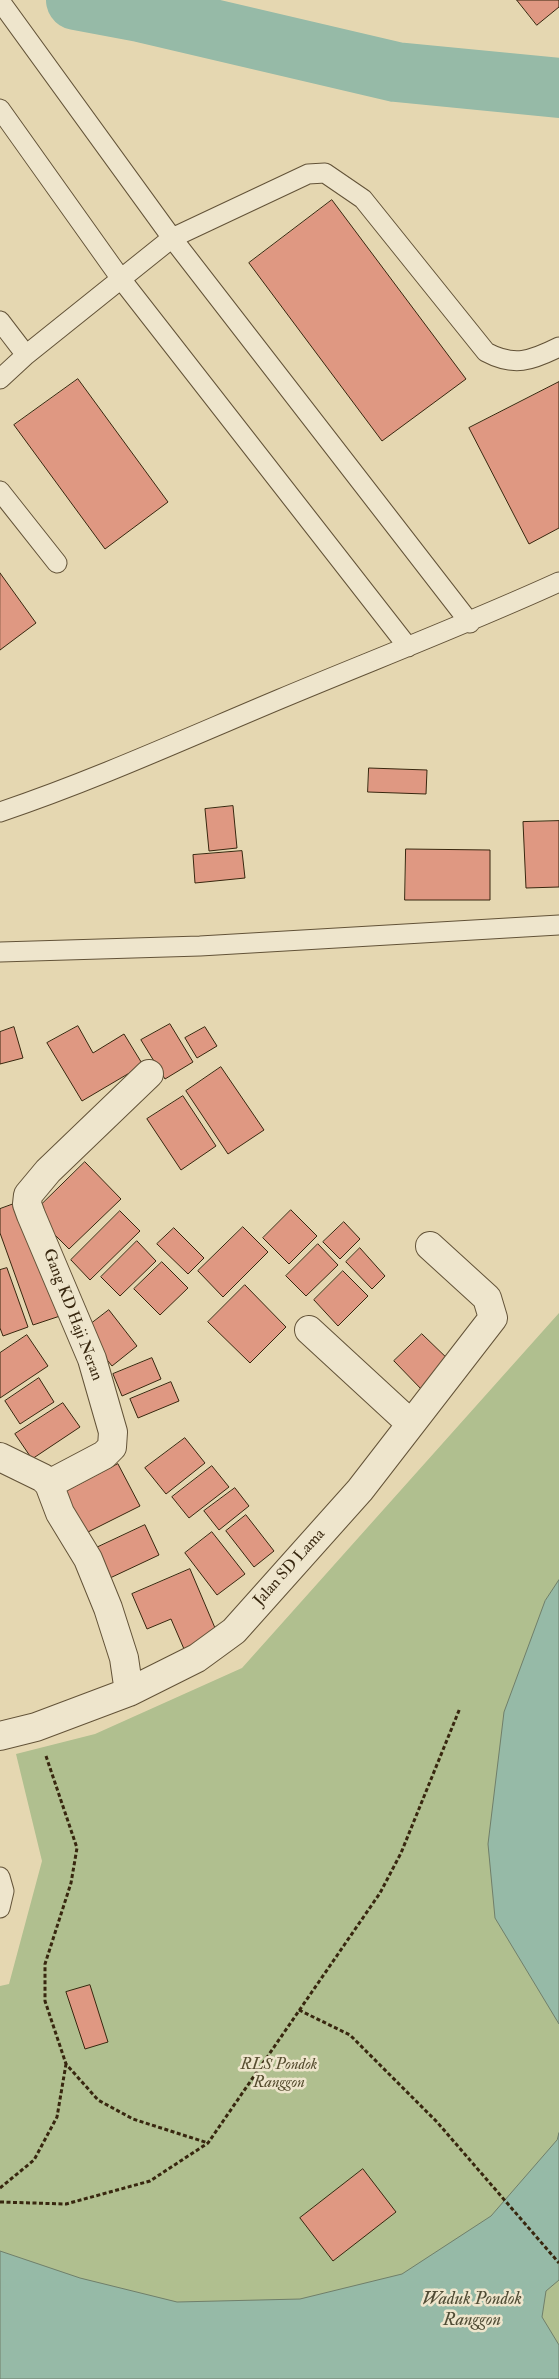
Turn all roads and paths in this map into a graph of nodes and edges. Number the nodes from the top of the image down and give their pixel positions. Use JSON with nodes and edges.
{"nodes":[{"id":1,"x":0,"y":1,"type":"edge"},
{"id":2,"x":0,"y":109,"type":"edge"},
{"id":3,"x":172,"y":238,"type":"junction"},
{"id":4,"x":121,"y":279,"type":"junction"},
{"id":5,"x":0,"y":321,"type":"edge"},
{"id":6,"x":559,"y":347,"type":"edge"},
{"id":7,"x":26,"y":355,"type":"junction"},
{"id":8,"x":0,"y":379,"type":"edge"},
{"id":9,"x":0,"y":490,"type":"edge"},
{"id":10,"x":57,"y":563,"type":"dead end"},
{"id":11,"x":559,"y":582,"type":"edge"},
{"id":12,"x":470,"y":622,"type":"junction"},
{"id":13,"x":408,"y":648,"type":"junction"},
{"id":14,"x":0,"y":812,"type":"edge"},
{"id":15,"x":559,"y":924,"type":"edge"},
{"id":16,"x":0,"y":952,"type":"edge"},
{"id":17,"x":149,"y":1074,"type":"dead end"},
{"id":18,"x":430,"y":1246,"type":"dead end"},
{"id":19,"x":309,"y":1330,"type":"dead end"},
{"id":20,"x":411,"y":1424,"type":"junction"},
{"id":21,"x":0,"y":1458,"type":"edge"},
{"id":22,"x":49,"y":1484,"type":"junction"},
{"id":23,"x":129,"y":1692,"type":"junction"},
{"id":24,"x":460,"y":1708,"type":"dead end"},
{"id":25,"x":36,"y":1727,"type":"junction"},
{"id":26,"x":0,"y":1736,"type":"edge"},
{"id":27,"x":0,"y":1877,"type":"edge"},
{"id":28,"x":0,"y":1908,"type":"edge"},
{"id":29,"x":299,"y":2010,"type":"junction"},
{"id":30,"x":66,"y":2064,"type":"junction"},
{"id":31,"x":208,"y":2143,"type":"junction"},
{"id":32,"x":0,"y":2188,"type":"edge"},
{"id":33,"x":0,"y":2202,"type":"edge"},
{"id":34,"x":559,"y":2263,"type":"edge"}],
"edges":[{"from":1,"to":3,"type":"lane"},
{"from":2,"to":4,"type":"lane"},
{"from":3,"to":4,"type":"lane"},
{"from":3,"to":6,"type":"lane"},
{"from":3,"to":12,"type":"lane"},
{"from":4,"to":7,"type":"lane"},
{"from":4,"to":13,"type":"lane"},
{"from":5,"to":7,"type":"lane"},
{"from":7,"to":8,"type":"lane"},
{"from":9,"to":10,"type":"lane"},
{"from":11,"to":12,"type":"lane"},
{"from":12,"to":13,"type":"lane"},
{"from":13,"to":14,"type":"lane"},
{"from":15,"to":16,"type":"lane"},
{"from":17,"to":22,"type":"street","name":"Gang KD Haji Neran"},
{"from":18,"to":20,"type":"street","name":"Jalan SD Lama"},
{"from":19,"to":20,"type":"street"},
{"from":20,"to":23,"type":"street","name":"Jalan SD Lama"},
{"from":21,"to":22,"type":"street"},
{"from":22,"to":23,"type":"street"},
{"from":23,"to":25,"type":"street","name":"Jalan SD Lama"},
{"from":24,"to":29,"type":"path"},
{"from":25,"to":26,"type":"street","name":"Jalan SD Lama"},
{"from":25,"to":30,"type":"path"},
{"from":27,"to":28,"type":"lane"},
{"from":29,"to":31,"type":"path"},
{"from":29,"to":34,"type":"path"},
{"from":30,"to":31,"type":"path"},
{"from":30,"to":32,"type":"path"},
{"from":31,"to":33,"type":"path"}]}
